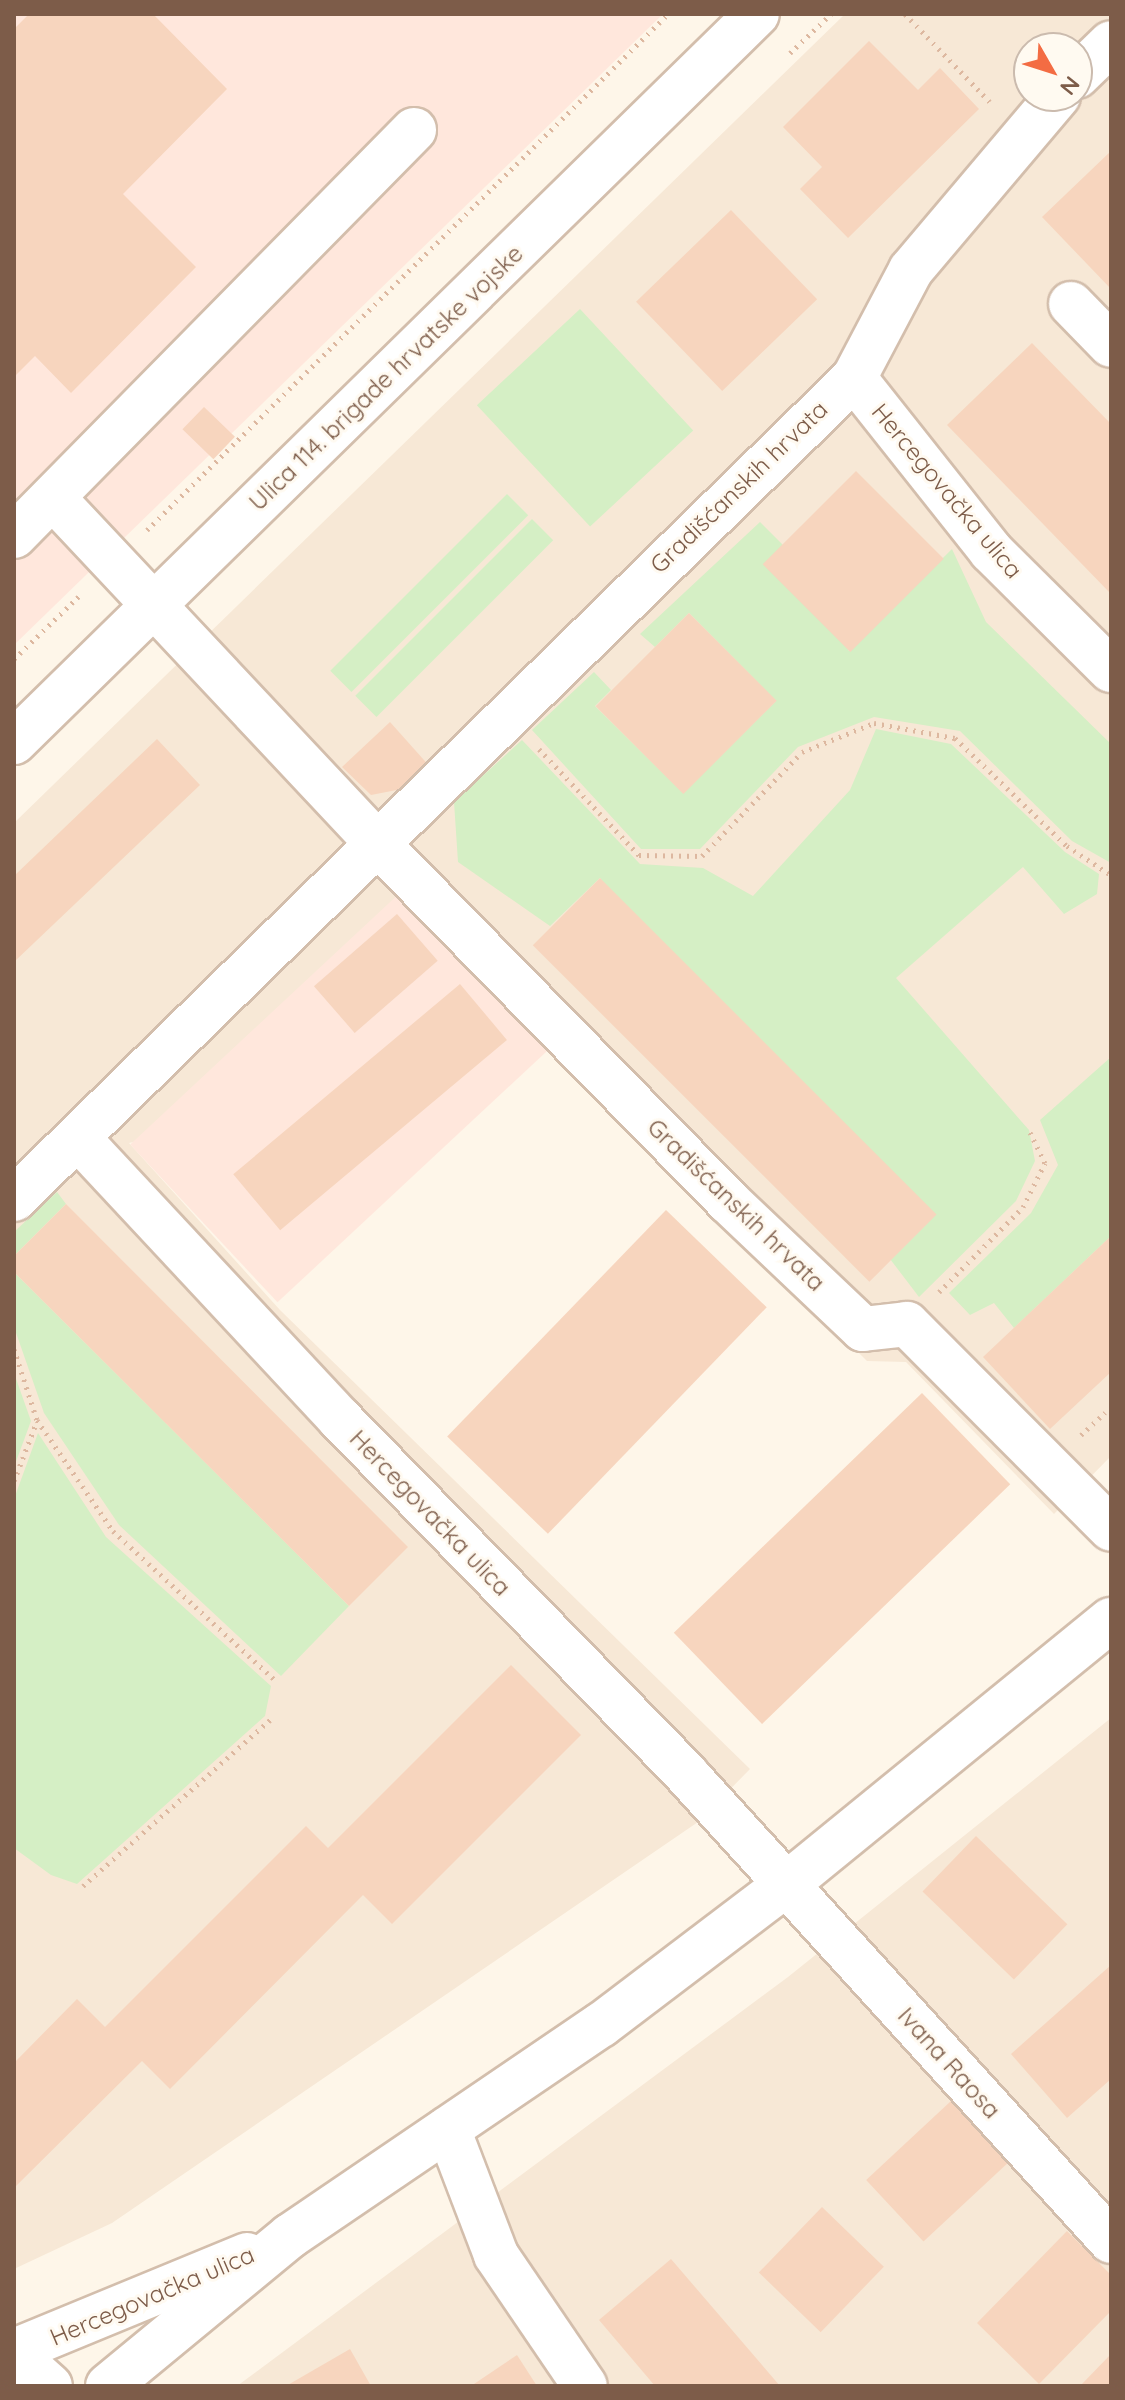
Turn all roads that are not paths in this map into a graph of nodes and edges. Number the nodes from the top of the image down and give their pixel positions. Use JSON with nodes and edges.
{"nodes":[{"id":1,"x":757,"y":14,"type":"edge"},
{"id":2,"x":1111,"y":43,"type":"edge"},
{"id":3,"x":1093,"y":60,"type":"edge"},
{"id":4,"x":1042,"y":112,"type":"edge"},
{"id":5,"x":414,"y":130,"type":"dead end"},
{"id":6,"x":1071,"y":304,"type":"dead end"},
{"id":7,"x":1111,"y":345,"type":"edge"},
{"id":8,"x":854,"y":378,"type":"junction"},
{"id":9,"x":54,"y":499,"type":"junction"},
{"id":10,"x":14,"y":536,"type":"edge"},
{"id":11,"x":157,"y":602,"type":"junction"},
{"id":12,"x":1111,"y":670,"type":"edge"},
{"id":13,"x":14,"y":742,"type":"edge"},
{"id":14,"x":376,"y":842,"type":"junction"},
{"id":15,"x":78,"y":1138,"type":"junction"},
{"id":16,"x":14,"y":1199,"type":"edge"},
{"id":17,"x":1111,"y":1529,"type":"edge"},
{"id":18,"x":1111,"y":1620,"type":"edge"},
{"id":19,"x":787,"y":1884,"type":"junction"},
{"id":20,"x":448,"y":2129,"type":"junction"},
{"id":21,"x":290,"y":2236,"type":"junction"},
{"id":22,"x":1111,"y":2241,"type":"edge"},
{"id":23,"x":14,"y":2353,"type":"edge"},
{"id":24,"x":50,"y":2386,"type":"edge"},
{"id":25,"x":108,"y":2386,"type":"edge"},
{"id":26,"x":585,"y":2386,"type":"edge"}],
"edges":[{"from":1,"to":11,"type":"street","name":"Ulica 114. brigade hrvatske vojske"},
{"from":2,"to":3,"type":"street"},
{"from":4,"to":8,"type":"street","name":"Gradišćanskih hrvata"},
{"from":5,"to":9,"type":"street"},
{"from":6,"to":7,"type":"street"},
{"from":8,"to":12,"type":"street","name":"Hercegovačka ulica"},
{"from":8,"to":14,"type":"street","name":"Gradišćanskih hrvata"},
{"from":9,"to":10,"type":"street"},
{"from":9,"to":11,"type":"street","name":"Gradišćanskih hrvata"},
{"from":11,"to":13,"type":"street","name":"Ulica 114. brigade hrvatske vojske"},
{"from":11,"to":14,"type":"street","name":"Gradišćanskih hrvata"},
{"from":14,"to":15,"type":"street","name":"Gradišćanskih hrvata"},
{"from":14,"to":17,"type":"street","name":"Gradišćanskih hrvata"},
{"from":15,"to":16,"type":"street","name":"Gradišćanskih hrvata"},
{"from":15,"to":19,"type":"street","name":"Hercegovačka ulica"},
{"from":18,"to":19,"type":"street","name":"Hercegovačka ulica"},
{"from":19,"to":20,"type":"street","name":"Hercegovačka ulica"},
{"from":19,"to":22,"type":"street","name":"Ivana Raosa"},
{"from":20,"to":21,"type":"street","name":"Hercegovačka ulica"},
{"from":20,"to":26,"type":"street"},
{"from":21,"to":23,"type":"street","name":"Hercegovačka ulica"},
{"from":21,"to":25,"type":"street","name":"Hercegovačka ulica"},
{"from":23,"to":24,"type":"street"}]}
